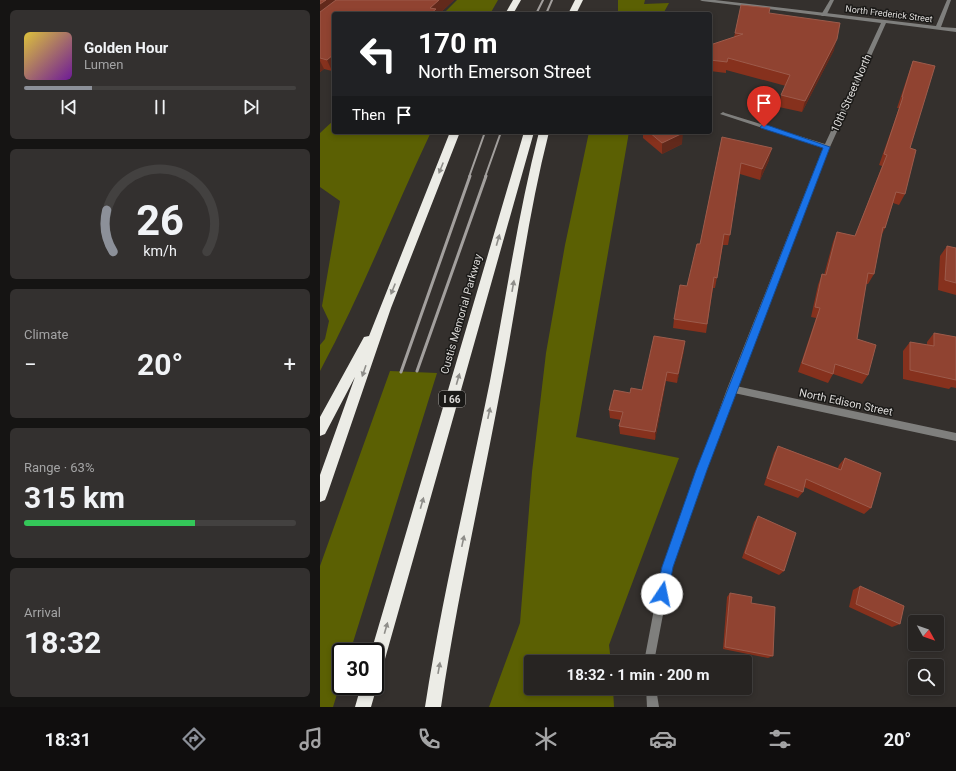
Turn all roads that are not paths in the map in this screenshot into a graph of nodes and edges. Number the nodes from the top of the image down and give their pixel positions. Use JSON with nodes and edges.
{"nodes":[{"id":1,"x":517,"y":0,"type":"edge"},
{"id":2,"x":579,"y":0,"type":"edge"},
{"id":3,"x":702,"y":0,"type":"edge"},
{"id":4,"x":832,"y":0,"type":"edge"},
{"id":5,"x":949,"y":0,"type":"edge"},
{"id":6,"x":510,"y":12,"type":"edge"},
{"id":7,"x":573,"y":12,"type":"edge"},
{"id":8,"x":824,"y":15,"type":"junction"},
{"id":9,"x":884,"y":22,"type":"junction"},
{"id":10,"x":938,"y":28,"type":"junction"},
{"id":11,"x":956,"y":30,"type":"edge"},
{"id":12,"x":723,"y":114,"type":"dead end"},
{"id":13,"x":454,"y":134,"type":"edge"},
{"id":14,"x":528,"y":134,"type":"edge"},
{"id":15,"x":543,"y":134,"type":"edge"},
{"id":16,"x":827,"y":147,"type":"junction"},
{"id":17,"x":385,"y":308,"type":"junction"},
{"id":18,"x":731,"y":390,"type":"junction"},
{"id":19,"x":320,"y":430,"type":"edge"},
{"id":20,"x":956,"y":436,"type":"edge"},
{"id":21,"x":320,"y":495,"type":"edge"},
{"id":22,"x":382,"y":643,"type":"edge"},
{"id":23,"x":650,"y":655,"type":"edge"},
{"id":24,"x":366,"y":695,"type":"edge"},
{"id":25,"x":652,"y":695,"type":"edge"},
{"id":26,"x":363,"y":707,"type":"edge"},
{"id":27,"x":433,"y":707,"type":"edge"},
{"id":28,"x":653,"y":707,"type":"edge"}],
"edges":[{"from":1,"to":6,"type":"highway"},
{"from":2,"to":7,"type":"highway"},
{"from":3,"to":8,"type":"street","name":"North Frederick Street"},
{"from":4,"to":8,"type":"street"},
{"from":5,"to":10,"type":"street"},
{"from":8,"to":9,"type":"street","name":"North Frederick Street"},
{"from":9,"to":10,"type":"street","name":"North Frederick Street"},
{"from":9,"to":16,"type":"street","name":"10th Street North"},
{"from":10,"to":11,"type":"street","name":"North Frederick Street"},
{"from":12,"to":16,"type":"street"},
{"from":13,"to":17,"type":"highway","one_way":true},
{"from":22,"to":14,"type":"highway","name":"Custis Memorial Parkway","number":"I 66","one_way":true},
{"from":27,"to":15,"type":"highway","one_way":true},
{"from":16,"to":18,"type":"street","name":"10th Street North"},
{"from":17,"to":19,"type":"highway"},
{"from":17,"to":21,"type":"highway","one_way":true},
{"from":18,"to":20,"type":"street","name":"North Edison Street"},
{"from":18,"to":23,"type":"street","name":"10th Street North"},
{"from":24,"to":26,"type":"highway"},
{"from":25,"to":28,"type":"street"}]}
